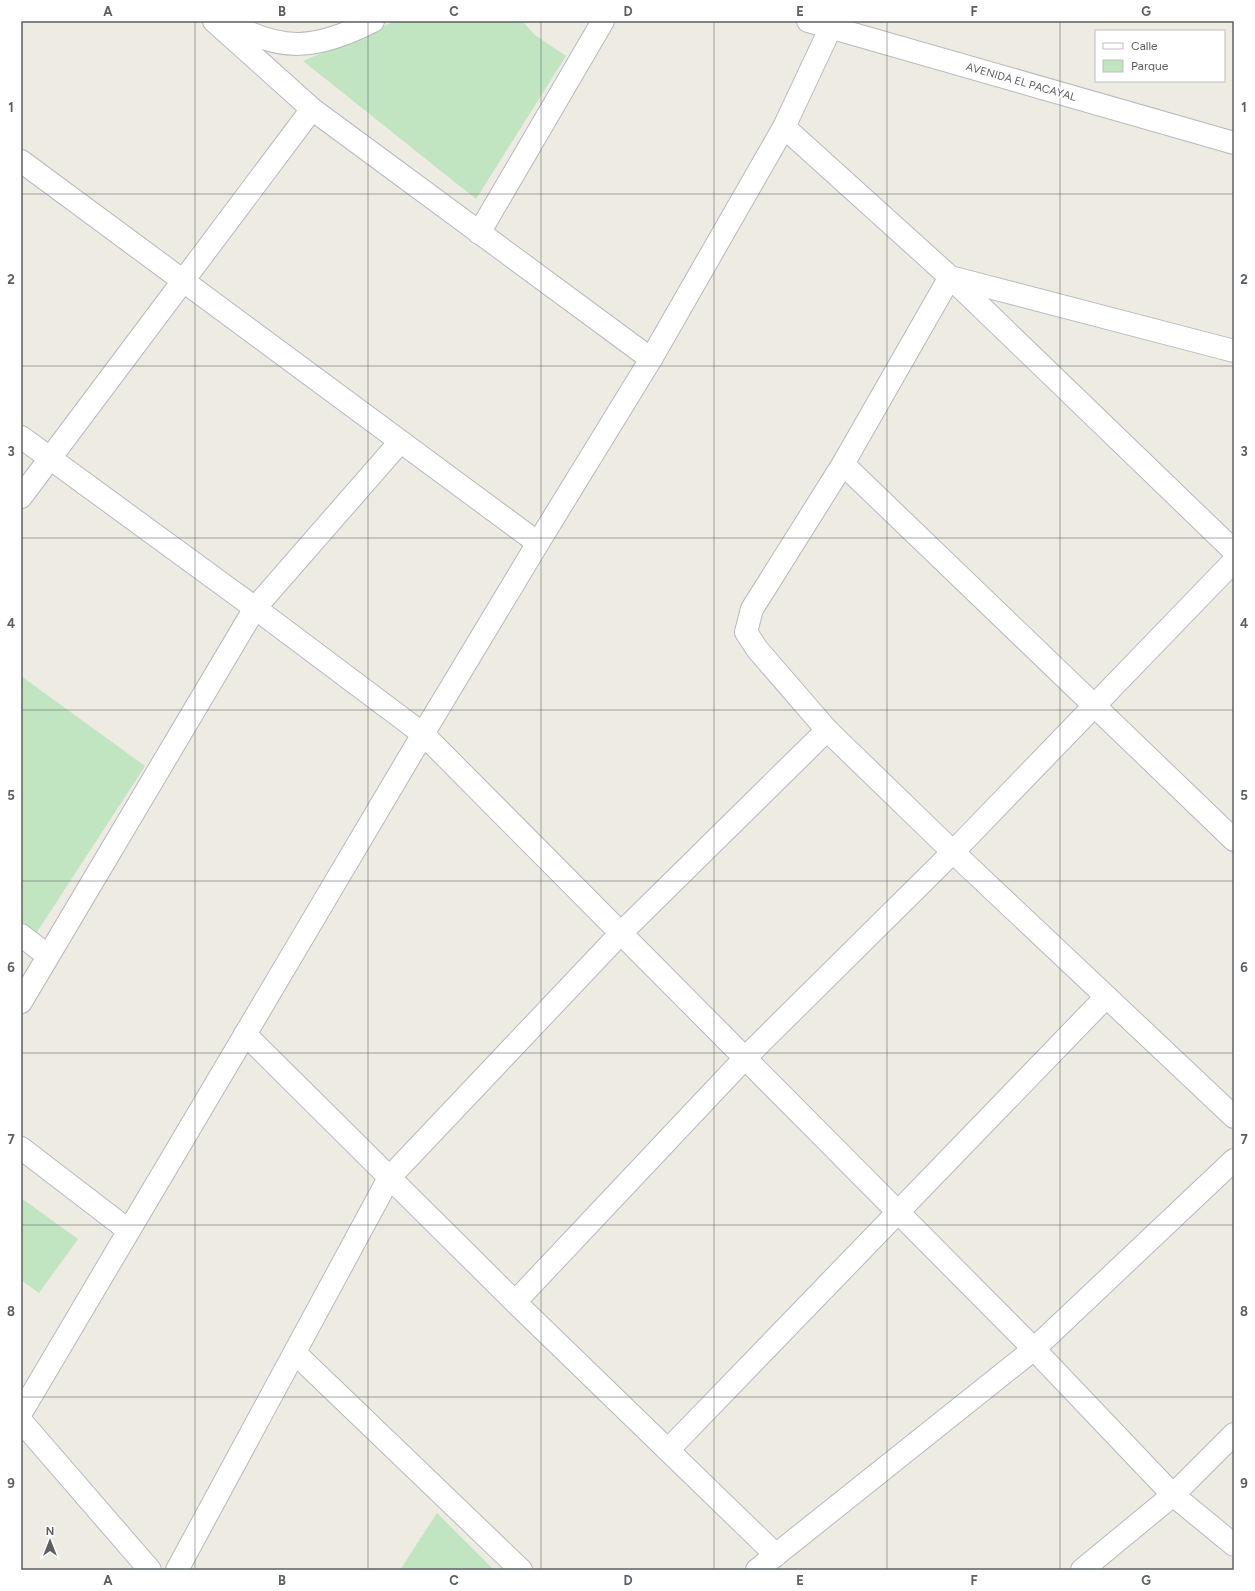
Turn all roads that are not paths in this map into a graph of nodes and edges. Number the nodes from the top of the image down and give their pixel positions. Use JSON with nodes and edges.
{"nodes":[{"id":1,"x":214,"y":21,"type":"edge"},
{"id":2,"x":227,"y":21,"type":"edge"},
{"id":3,"x":374,"y":21,"type":"edge"},
{"id":4,"x":603,"y":21,"type":"edge"},
{"id":5,"x":808,"y":21,"type":"edge"},
{"id":6,"x":831,"y":24,"type":"edge"},
{"id":7,"x":312,"y":109,"type":"junction"},
{"id":8,"x":784,"y":127,"type":"junction"},
{"id":9,"x":1234,"y":144,"type":"edge"},
{"id":10,"x":21,"y":161,"type":"edge"},
{"id":11,"x":479,"y":233,"type":"junction"},
{"id":12,"x":950,"y":277,"type":"junction"},
{"id":13,"x":183,"y":281,"type":"junction"},
{"id":14,"x":1234,"y":351,"type":"edge"},
{"id":15,"x":651,"y":360,"type":"junction"},
{"id":16,"x":21,"y":437,"type":"edge"},
{"id":17,"x":400,"y":442,"type":"junction"},
{"id":18,"x":50,"y":459,"type":"junction"},
{"id":19,"x":843,"y":464,"type":"junction"},
{"id":20,"x":21,"y":497,"type":"edge"},
{"id":21,"x":538,"y":543,"type":"junction"},
{"id":22,"x":1234,"y":551,"type":"edge"},
{"id":23,"x":1234,"y":561,"type":"edge"},
{"id":24,"x":255,"y":608,"type":"junction"},
{"id":25,"x":1095,"y":706,"type":"junction"},
{"id":26,"x":827,"y":730,"type":"junction"},
{"id":27,"x":423,"y":734,"type":"junction"},
{"id":28,"x":1234,"y":840,"type":"edge"},
{"id":29,"x":953,"y":852,"type":"junction"},
{"id":30,"x":621,"y":933,"type":"junction"},
{"id":31,"x":21,"y":935,"type":"edge"},
{"id":32,"x":48,"y":956,"type":"junction"},
{"id":33,"x":1106,"y":997,"type":"junction"},
{"id":34,"x":21,"y":1002,"type":"edge"},
{"id":35,"x":245,"y":1034,"type":"junction"},
{"id":36,"x":745,"y":1058,"type":"junction"},
{"id":37,"x":1234,"y":1117,"type":"edge"},
{"id":38,"x":21,"y":1148,"type":"edge"},
{"id":39,"x":1234,"y":1160,"type":"edge"},
{"id":40,"x":389,"y":1178,"type":"junction"},
{"id":41,"x":898,"y":1212,"type":"junction"},
{"id":42,"x":128,"y":1230,"type":"junction"},
{"id":43,"x":515,"y":1302,"type":"junction"},
{"id":44,"x":1034,"y":1349,"type":"junction"},
{"id":45,"x":295,"y":1353,"type":"junction"},
{"id":46,"x":21,"y":1413,"type":"edge"},
{"id":47,"x":21,"y":1421,"type":"edge"},
{"id":48,"x":1234,"y":1434,"type":"edge"},
{"id":49,"x":668,"y":1450,"type":"junction"},
{"id":50,"x":1173,"y":1495,"type":"junction"},
{"id":51,"x":1234,"y":1544,"type":"edge"},
{"id":52,"x":776,"y":1555,"type":"junction"},
{"id":53,"x":150,"y":1570,"type":"edge"},
{"id":54,"x":177,"y":1570,"type":"edge"},
{"id":55,"x":521,"y":1570,"type":"edge"},
{"id":56,"x":757,"y":1570,"type":"edge"},
{"id":57,"x":1082,"y":1570,"type":"edge"}],
"edges":[{"from":1,"to":7,"type":"street"},
{"from":2,"to":3,"type":"street"},
{"from":4,"to":11,"type":"street"},
{"from":5,"to":6,"type":"street","name":"AVENIDA EL PACAYAL"},
{"from":6,"to":8,"type":"street"},
{"from":6,"to":9,"type":"street","name":"AVENIDA EL PACAYAL"},
{"from":7,"to":11,"type":"street"},
{"from":7,"to":13,"type":"street"},
{"from":8,"to":12,"type":"street"},
{"from":8,"to":15,"type":"street"},
{"from":10,"to":13,"type":"street"},
{"from":11,"to":15,"type":"street"},
{"from":12,"to":14,"type":"street"},
{"from":12,"to":19,"type":"street"},
{"from":12,"to":22,"type":"street"},
{"from":13,"to":17,"type":"street"},
{"from":13,"to":18,"type":"street"},
{"from":15,"to":21,"type":"street"},
{"from":16,"to":18,"type":"street"},
{"from":17,"to":21,"type":"street"},
{"from":17,"to":24,"type":"street"},
{"from":18,"to":20,"type":"street"},
{"from":18,"to":24,"type":"street"},
{"from":19,"to":25,"type":"street"},
{"from":19,"to":26,"type":"street"},
{"from":21,"to":27,"type":"street"},
{"from":23,"to":25,"type":"street"},
{"from":24,"to":27,"type":"street"},
{"from":24,"to":32,"type":"street"},
{"from":25,"to":28,"type":"street"},
{"from":25,"to":29,"type":"street"},
{"from":26,"to":29,"type":"street"},
{"from":26,"to":30,"type":"street"},
{"from":27,"to":30,"type":"street"},
{"from":27,"to":35,"type":"street"},
{"from":29,"to":33,"type":"street"},
{"from":29,"to":36,"type":"street"},
{"from":30,"to":36,"type":"street"},
{"from":30,"to":40,"type":"street"},
{"from":31,"to":32,"type":"street"},
{"from":32,"to":34,"type":"street"},
{"from":33,"to":37,"type":"street"},
{"from":33,"to":41,"type":"street"},
{"from":35,"to":40,"type":"street"},
{"from":35,"to":42,"type":"street"},
{"from":36,"to":41,"type":"street"},
{"from":36,"to":43,"type":"street"},
{"from":38,"to":42,"type":"street"},
{"from":39,"to":44,"type":"street"},
{"from":40,"to":43,"type":"street"},
{"from":40,"to":45,"type":"street"},
{"from":41,"to":44,"type":"street"},
{"from":41,"to":49,"type":"street"},
{"from":42,"to":46,"type":"street"},
{"from":43,"to":49,"type":"street"},
{"from":44,"to":50,"type":"street"},
{"from":44,"to":52,"type":"street"},
{"from":45,"to":54,"type":"street"},
{"from":45,"to":55,"type":"street"},
{"from":47,"to":53,"type":"street"},
{"from":48,"to":50,"type":"street"},
{"from":49,"to":52,"type":"street"},
{"from":50,"to":51,"type":"street"},
{"from":50,"to":57,"type":"street"},
{"from":52,"to":56,"type":"street"}]}
